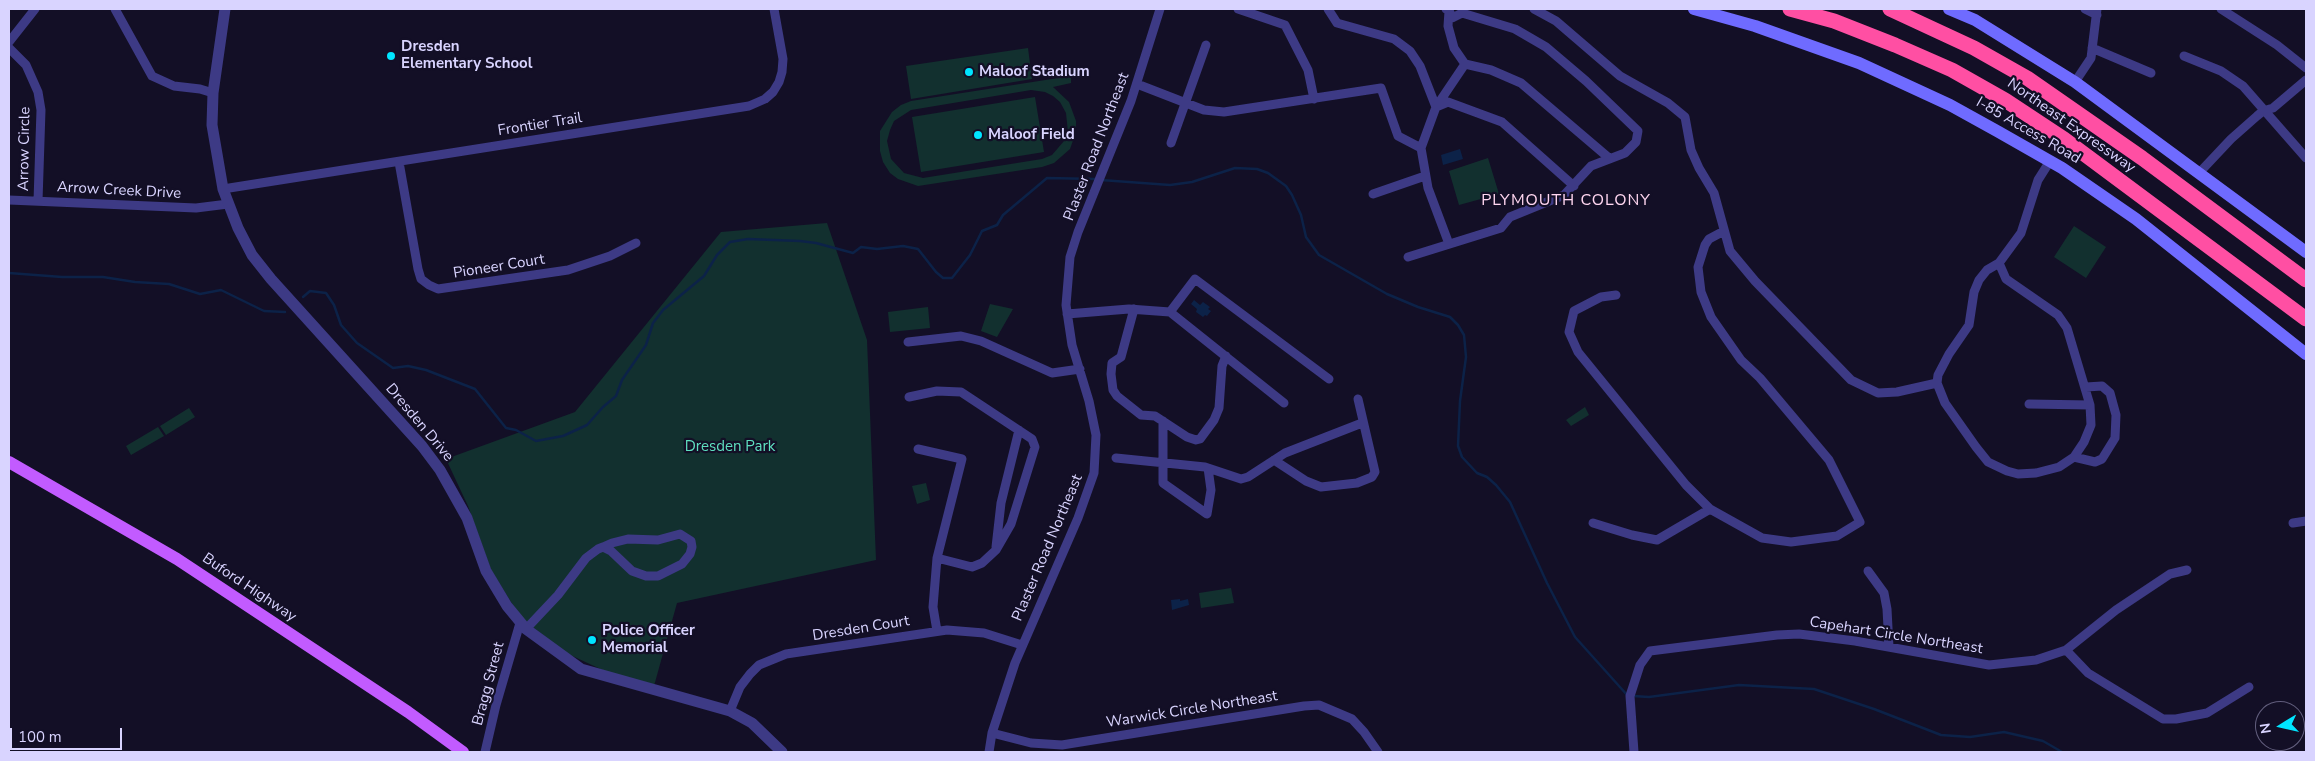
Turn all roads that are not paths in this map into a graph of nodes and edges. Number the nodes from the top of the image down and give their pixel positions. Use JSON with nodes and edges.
{"nodes":[{"id":1,"x":35,"y":9,"type":"edge"},
{"id":2,"x":115,"y":9,"type":"edge"},
{"id":3,"x":225,"y":9,"type":"edge"},
{"id":4,"x":774,"y":9,"type":"edge"},
{"id":5,"x":1160,"y":9,"type":"edge"},
{"id":6,"x":1238,"y":9,"type":"edge"},
{"id":7,"x":1328,"y":9,"type":"edge"},
{"id":8,"x":1448,"y":9,"type":"edge"},
{"id":9,"x":1534,"y":9,"type":"edge"},
{"id":10,"x":1694,"y":9,"type":"edge"},
{"id":11,"x":1790,"y":9,"type":"edge"},
{"id":12,"x":1890,"y":9,"type":"edge"},
{"id":13,"x":1949,"y":9,"type":"edge"},
{"id":14,"x":2085,"y":9,"type":"edge"},
{"id":15,"x":2221,"y":9,"type":"edge"},
{"id":16,"x":2097,"y":12,"type":"edge"},
{"id":17,"x":9,"y":42,"type":"edge"},
{"id":18,"x":1206,"y":45,"type":"dead end"},
{"id":19,"x":9,"y":48,"type":"edge"},
{"id":20,"x":2092,"y":48,"type":"junction"},
{"id":21,"x":2184,"y":56,"type":"dead end"},
{"id":22,"x":1465,"y":64,"type":"junction"},
{"id":23,"x":2306,"y":68,"type":"edge"},
{"id":24,"x":2151,"y":73,"type":"dead end"},
{"id":25,"x":2306,"y":80,"type":"edge"},
{"id":26,"x":2075,"y":82,"type":"junction"},
{"id":27,"x":1137,"y":84,"type":"junction"},
{"id":28,"x":213,"y":93,"type":"junction"},
{"id":29,"x":1314,"y":99,"type":"junction"},
{"id":30,"x":1186,"y":102,"type":"junction"},
{"id":31,"x":1436,"y":107,"type":"junction"},
{"id":32,"x":2263,"y":111,"type":"junction"},
{"id":33,"x":1171,"y":143,"type":"dead end"},
{"id":34,"x":1421,"y":148,"type":"junction"},
{"id":35,"x":1609,"y":158,"type":"junction"},
{"id":36,"x":2306,"y":158,"type":"edge"},
{"id":37,"x":2050,"y":161,"type":"junction"},
{"id":38,"x":399,"y":162,"type":"junction"},
{"id":39,"x":2199,"y":173,"type":"junction"},
{"id":40,"x":1425,"y":176,"type":"junction"},
{"id":41,"x":1574,"y":186,"type":"junction"},
{"id":42,"x":223,"y":189,"type":"junction"},
{"id":43,"x":1372,"y":194,"type":"dead end"},
{"id":44,"x":9,"y":200,"type":"edge"},
{"id":45,"x":38,"y":201,"type":"junction"},
{"id":46,"x":228,"y":204,"type":"junction"},
{"id":47,"x":1724,"y":232,"type":"junction"},
{"id":48,"x":636,"y":243,"type":"dead end"},
{"id":49,"x":1449,"y":244,"type":"junction"},
{"id":50,"x":2306,"y":252,"type":"edge"},
{"id":51,"x":1408,"y":257,"type":"dead end"},
{"id":52,"x":1999,"y":263,"type":"junction"},
{"id":53,"x":2306,"y":280,"type":"edge"},
{"id":54,"x":1616,"y":295,"type":"dead end"},
{"id":55,"x":1134,"y":309,"type":"junction"},
{"id":56,"x":1170,"y":312,"type":"junction"},
{"id":57,"x":1067,"y":314,"type":"junction"},
{"id":58,"x":2306,"y":319,"type":"edge"},
{"id":59,"x":908,"y":342,"type":"dead end"},
{"id":60,"x":2306,"y":354,"type":"edge"},
{"id":61,"x":1226,"y":356,"type":"junction"},
{"id":62,"x":1080,"y":370,"type":"junction"},
{"id":63,"x":1329,"y":379,"type":"dead end"},
{"id":64,"x":1937,"y":383,"type":"junction"},
{"id":65,"x":2086,"y":387,"type":"junction"},
{"id":66,"x":909,"y":397,"type":"dead end"},
{"id":67,"x":1358,"y":399,"type":"dead end"},
{"id":68,"x":1284,"y":403,"type":"dead end"},
{"id":69,"x":2029,"y":404,"type":"dead end"},
{"id":70,"x":2090,"y":404,"type":"junction"},
{"id":71,"x":1163,"y":421,"type":"junction"},
{"id":72,"x":1362,"y":423,"type":"junction"},
{"id":73,"x":1019,"y":430,"type":"junction"},
{"id":74,"x":918,"y":449,"type":"dead end"},
{"id":75,"x":2074,"y":457,"type":"junction"},
{"id":76,"x":1116,"y":458,"type":"dead end"},
{"id":77,"x":1274,"y":460,"type":"junction"},
{"id":78,"x":9,"y":462,"type":"edge"},
{"id":79,"x":1163,"y":463,"type":"junction"},
{"id":80,"x":1208,"y":468,"type":"junction"},
{"id":81,"x":1710,"y":509,"type":"junction"},
{"id":82,"x":2306,"y":521,"type":"edge"},
{"id":83,"x":1593,"y":523,"type":"dead end"},
{"id":84,"x":2293,"y":523,"type":"dead end"},
{"id":85,"x":603,"y":547,"type":"junction"},
{"id":86,"x":996,"y":550,"type":"junction"},
{"id":87,"x":937,"y":558,"type":"junction"},
{"id":88,"x":2187,"y":570,"type":"dead end"},
{"id":89,"x":1868,"y":571,"type":"dead end"},
{"id":90,"x":523,"y":626,"type":"junction"},
{"id":91,"x":938,"y":631,"type":"junction"},
{"id":92,"x":1022,"y":645,"type":"junction"},
{"id":93,"x":1889,"y":647,"type":"junction"},
{"id":94,"x":2066,"y":650,"type":"junction"},
{"id":95,"x":2249,"y":687,"type":"dead end"},
{"id":96,"x":730,"y":711,"type":"junction"},
{"id":97,"x":992,"y":733,"type":"junction"},
{"id":98,"x":463,"y":752,"type":"edge"},
{"id":99,"x":485,"y":752,"type":"edge"},
{"id":100,"x":782,"y":752,"type":"edge"},
{"id":101,"x":989,"y":752,"type":"edge"},
{"id":102,"x":1378,"y":752,"type":"edge"},
{"id":103,"x":1634,"y":752,"type":"edge"}],
"edges":[{"from":1,"to":17,"type":"street"},
{"from":2,"to":28,"type":"street"},
{"from":3,"to":28,"type":"street","name":"Dresden Drive"},
{"from":4,"to":38,"type":"street","name":"Frontier Trail"},
{"from":5,"to":27,"type":"street","name":"Plaster Road Northeast"},
{"from":6,"to":29,"type":"street"},
{"from":7,"to":31,"type":"street"},
{"from":8,"to":22,"type":"street"},
{"from":8,"to":35,"type":"street"},
{"from":9,"to":47,"type":"street"},
{"from":10,"to":37,"type":"main road","name":"I-85 Access Road"},
{"from":11,"to":58,"type":"highway","name":"Northeast Expressway"},
{"from":12,"to":53,"type":"highway","name":"Northeast Expressway"},
{"from":13,"to":26,"type":"main road"},
{"from":14,"to":16,"type":"street"},
{"from":15,"to":23,"type":"street"},
{"from":16,"to":20,"type":"street"},
{"from":18,"to":30,"type":"street"},
{"from":19,"to":45,"type":"street","name":"Arrow Circle"},
{"from":20,"to":24,"type":"street"},
{"from":20,"to":26,"type":"street"},
{"from":21,"to":32,"type":"street"},
{"from":22,"to":31,"type":"street"},
{"from":22,"to":35,"type":"street"},
{"from":25,"to":32,"type":"street"},
{"from":26,"to":39,"type":"main road"},
{"from":27,"to":30,"type":"street"},
{"from":27,"to":57,"type":"street","name":"Plaster Road Northeast"},
{"from":28,"to":42,"type":"street","name":"Dresden Drive"},
{"from":29,"to":30,"type":"street"},
{"from":29,"to":34,"type":"street"},
{"from":30,"to":33,"type":"street"},
{"from":31,"to":34,"type":"street"},
{"from":31,"to":41,"type":"street"},
{"from":32,"to":36,"type":"street"},
{"from":32,"to":39,"type":"street"},
{"from":34,"to":40,"type":"street"},
{"from":35,"to":41,"type":"street"},
{"from":37,"to":52,"type":"street"},
{"from":37,"to":60,"type":"main road","name":"I-85 Access Road"},
{"from":38,"to":42,"type":"street","name":"Frontier Trail"},
{"from":38,"to":48,"type":"street","name":"Pioneer Court"},
{"from":39,"to":50,"type":"main road"},
{"from":40,"to":43,"type":"street"},
{"from":40,"to":49,"type":"street"},
{"from":41,"to":49,"type":"street"},
{"from":42,"to":46,"type":"street","name":"Dresden Drive"},
{"from":44,"to":45,"type":"street","name":"Arrow Creek Drive"},
{"from":45,"to":46,"type":"street","name":"Arrow Creek Drive"},
{"from":46,"to":90,"type":"street","name":"Dresden Drive"},
{"from":47,"to":64,"type":"street"},
{"from":47,"to":81,"type":"street"},
{"from":49,"to":51,"type":"street"},
{"from":52,"to":64,"type":"street"},
{"from":52,"to":65,"type":"street"},
{"from":54,"to":81,"type":"street"},
{"from":55,"to":56,"type":"street"},
{"from":55,"to":57,"type":"street"},
{"from":55,"to":71,"type":"street"},
{"from":56,"to":61,"type":"street"},
{"from":56,"to":63,"type":"street"},
{"from":57,"to":62,"type":"street","name":"Plaster Road Northeast"},
{"from":59,"to":62,"type":"street"},
{"from":61,"to":68,"type":"street"},
{"from":61,"to":71,"type":"street"},
{"from":62,"to":92,"type":"street","name":"Plaster Road Northeast"},
{"from":64,"to":75,"type":"street"},
{"from":65,"to":70,"type":"street"},
{"from":65,"to":75,"type":"street"},
{"from":66,"to":73,"type":"street"},
{"from":67,"to":72,"type":"street"},
{"from":69,"to":70,"type":"street"},
{"from":70,"to":75,"type":"street"},
{"from":71,"to":79,"type":"street"},
{"from":72,"to":77,"type":"street"},
{"from":72,"to":77,"type":"street"},
{"from":73,"to":86,"type":"street"},
{"from":73,"to":86,"type":"street"},
{"from":74,"to":87,"type":"street"},
{"from":76,"to":79,"type":"street"},
{"from":77,"to":80,"type":"street"},
{"from":78,"to":98,"type":"main road","name":"Buford Highway"},
{"from":79,"to":80,"type":"street"},
{"from":79,"to":80,"type":"street"},
{"from":81,"to":83,"type":"street"},
{"from":82,"to":84,"type":"street"},
{"from":85,"to":85,"type":"street"},
{"from":85,"to":90,"type":"street"},
{"from":86,"to":87,"type":"street"},
{"from":87,"to":91,"type":"street"},
{"from":88,"to":94,"type":"street","name":"Capehart Circle Northeast"},
{"from":89,"to":93,"type":"street"},
{"from":90,"to":96,"type":"street","name":"Dresden Drive"},
{"from":90,"to":99,"type":"street","name":"Bragg Street"},
{"from":91,"to":92,"type":"street","name":"Dresden Court"},
{"from":91,"to":96,"type":"street","name":"Dresden Court"},
{"from":92,"to":97,"type":"street","name":"Plaster Road Northeast"},
{"from":93,"to":94,"type":"street","name":"Capehart Circle Northeast"},
{"from":93,"to":103,"type":"street","name":"Capehart Circle Northeast"},
{"from":94,"to":95,"type":"street"},
{"from":96,"to":100,"type":"street","name":"Dresden Drive"},
{"from":97,"to":101,"type":"street","name":"Plaster Road Northeast"},
{"from":97,"to":102,"type":"street","name":"Warwick Circle Northeast"}]}
